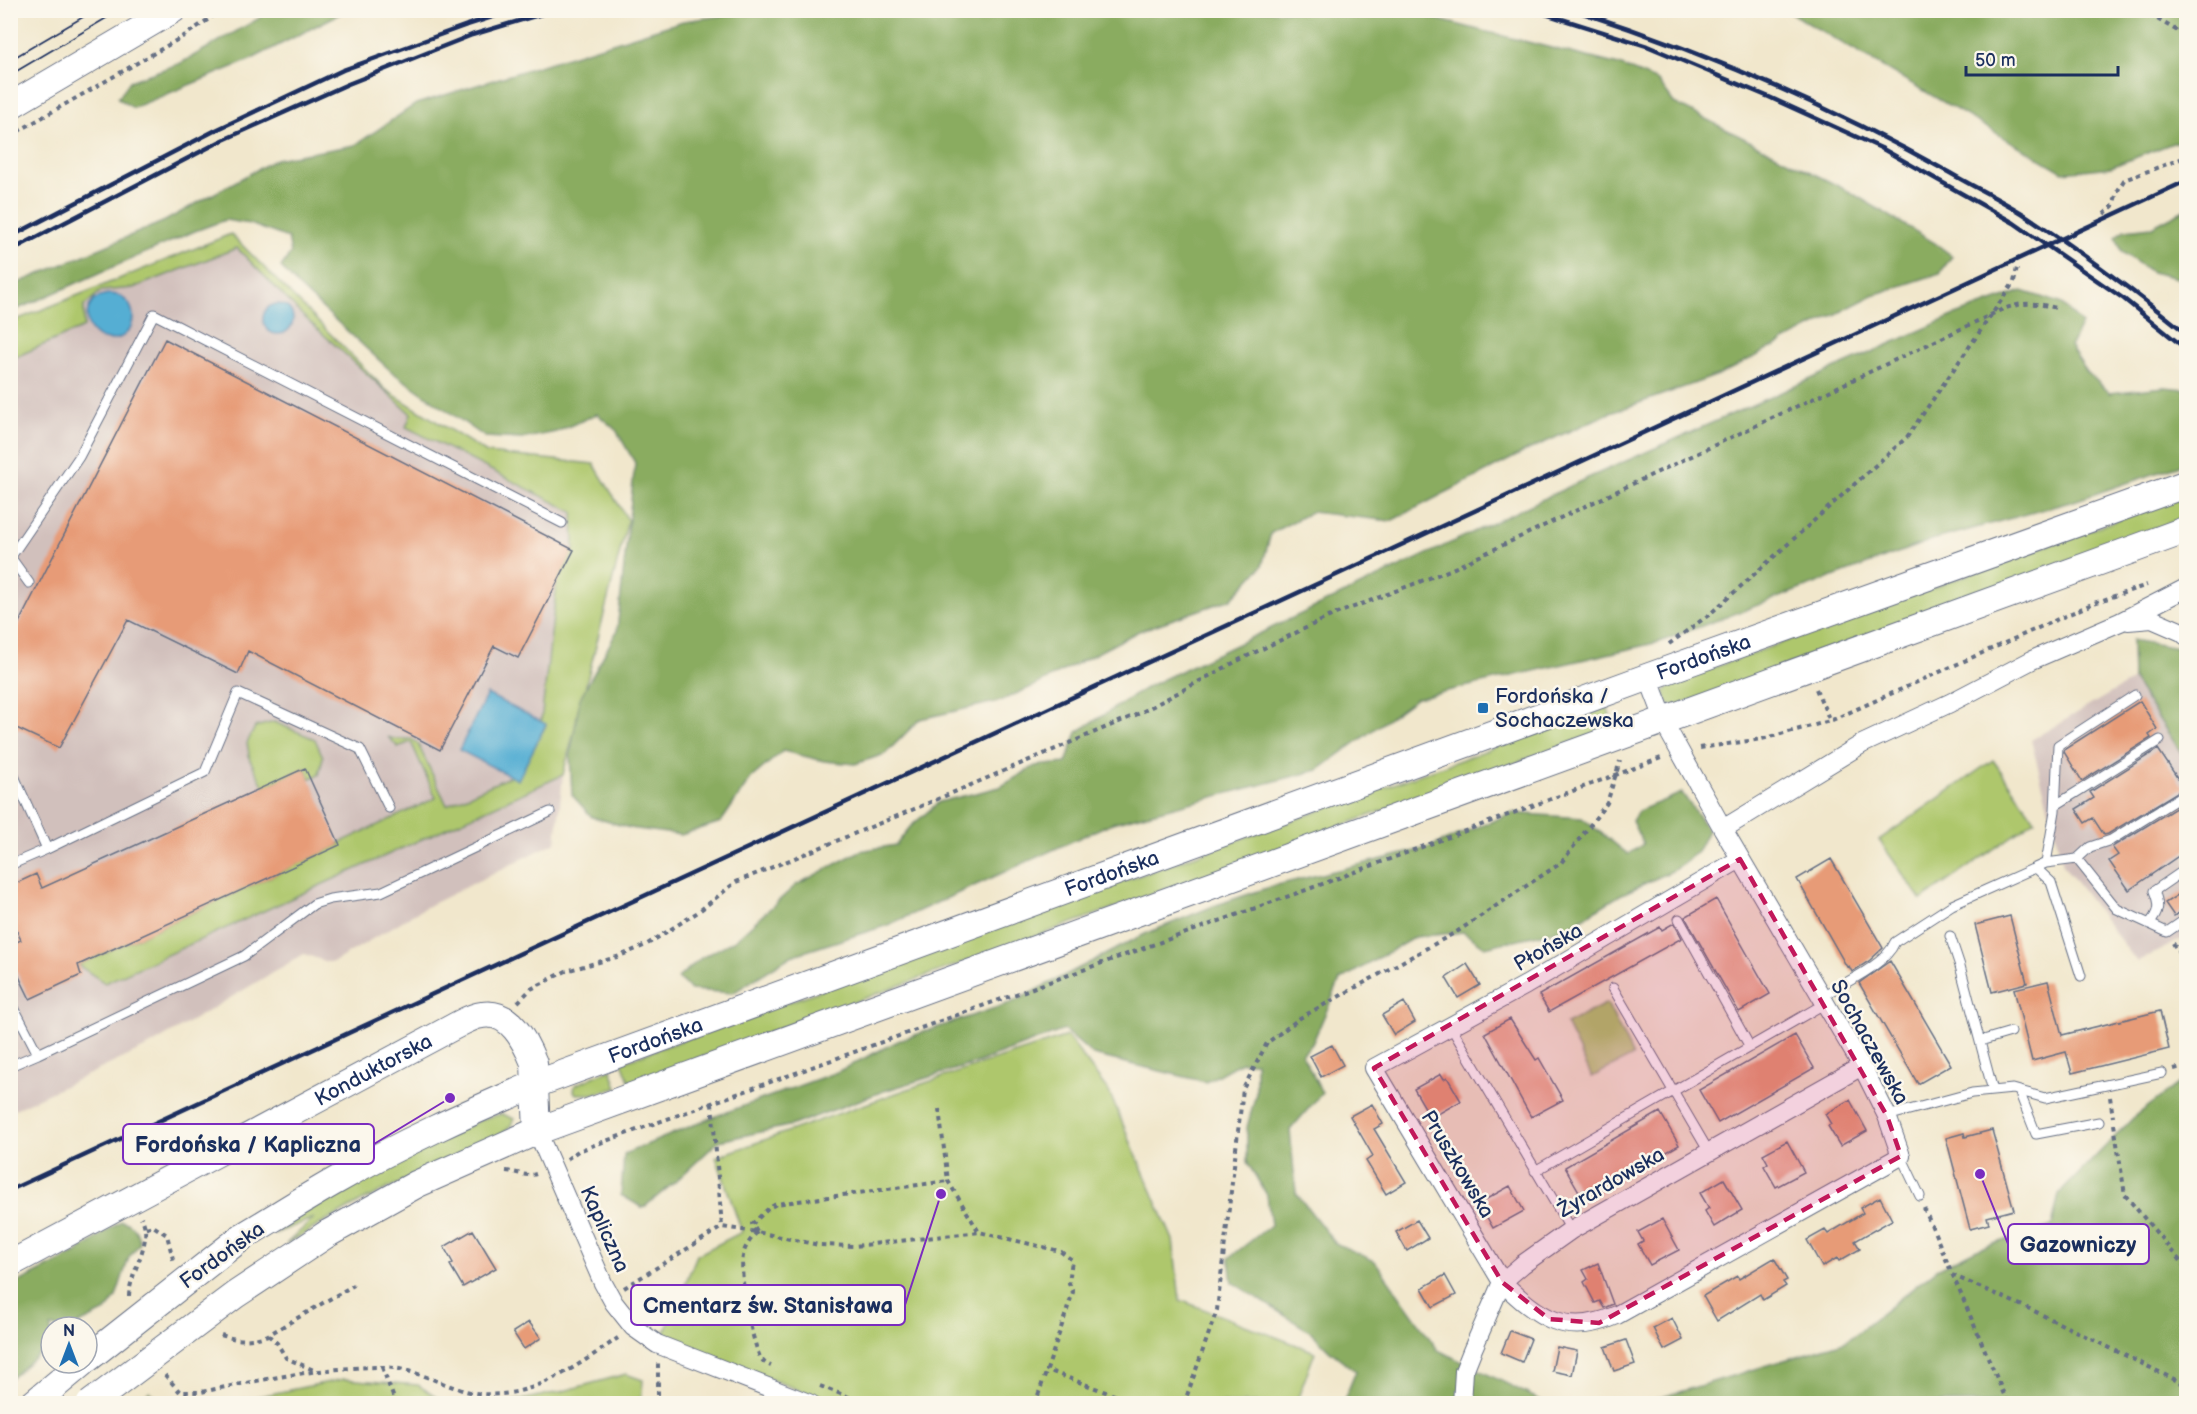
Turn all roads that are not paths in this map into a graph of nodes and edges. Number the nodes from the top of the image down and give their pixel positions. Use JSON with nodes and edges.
{"nodes":[{"id":1,"x":173,"y":10,"type":"edge"},
{"id":2,"x":10,"y":106,"type":"edge"},
{"id":3,"x":2187,"y":484,"type":"edge"},
{"id":4,"x":562,"y":523,"type":"dead end"},
{"id":5,"x":2187,"y":530,"type":"edge"},
{"id":6,"x":11,"y":558,"type":"edge"},
{"id":7,"x":28,"y":583,"type":"dead end"},
{"id":8,"x":2187,"y":588,"type":"edge"},
{"id":9,"x":2120,"y":622,"type":"junction"},
{"id":10,"x":2187,"y":636,"type":"edge"},
{"id":11,"x":1648,"y":677,"type":"junction"},
{"id":12,"x":2135,"y":695,"type":"dead end"},
{"id":13,"x":1665,"y":720,"type":"junction"},
{"id":14,"x":2160,"y":740,"type":"dead end"},
{"id":15,"x":11,"y":767,"type":"edge"},
{"id":16,"x":2185,"y":794,"type":"dead end"},
{"id":17,"x":2056,"y":805,"type":"junction"},
{"id":18,"x":389,"y":808,"type":"dead end"},
{"id":19,"x":550,"y":812,"type":"dead end"},
{"id":20,"x":1723,"y":829,"type":"junction"},
{"id":21,"x":47,"y":849,"type":"junction"},
{"id":22,"x":1740,"y":859,"type":"junction"},
{"id":23,"x":2077,"y":859,"type":"junction"},
{"id":24,"x":2046,"y":863,"type":"junction"},
{"id":25,"x":10,"y":865,"type":"edge"},
{"id":26,"x":2036,"y":868,"type":"junction"},
{"id":27,"x":2187,"y":869,"type":"edge"},
{"id":28,"x":1679,"y":919,"type":"dead end"},
{"id":29,"x":2187,"y":919,"type":"edge"},
{"id":30,"x":2149,"y":924,"type":"junction"},
{"id":31,"x":1950,"y":936,"type":"dead end"},
{"id":32,"x":2081,"y":976,"type":"dead end"},
{"id":33,"x":1613,"y":988,"type":"dead end"},
{"id":34,"x":10,"y":1000,"type":"edge"},
{"id":35,"x":1822,"y":1000,"type":"junction"},
{"id":36,"x":1450,"y":1027,"type":"junction"},
{"id":37,"x":2011,"y":1032,"type":"dead end"},
{"id":38,"x":1980,"y":1041,"type":"junction"},
{"id":39,"x":1750,"y":1047,"type":"junction"},
{"id":40,"x":38,"y":1054,"type":"junction"},
{"id":41,"x":10,"y":1066,"type":"edge"},
{"id":42,"x":1862,"y":1066,"type":"junction"},
{"id":43,"x":1374,"y":1068,"type":"joint"},
{"id":44,"x":2162,"y":1072,"type":"dead end"},
{"id":45,"x":536,"y":1084,"type":"junction"},
{"id":46,"x":1673,"y":1091,"type":"junction"},
{"id":47,"x":1993,"y":1091,"type":"junction"},
{"id":48,"x":2019,"y":1091,"type":"junction"},
{"id":49,"x":1887,"y":1116,"type":"junction"},
{"id":50,"x":2098,"y":1122,"type":"dead end"},
{"id":51,"x":537,"y":1131,"type":"junction"},
{"id":52,"x":1709,"y":1152,"type":"junction"},
{"id":53,"x":1901,"y":1156,"type":"junction"},
{"id":54,"x":1535,"y":1171,"type":"junction"},
{"id":55,"x":1920,"y":1196,"type":"road end"},
{"id":56,"x":1571,"y":1230,"type":"junction"},
{"id":57,"x":10,"y":1264,"type":"edge"},
{"id":58,"x":1503,"y":1282,"type":"junction"},
{"id":59,"x":99,"y":1350,"type":"edge"},
{"id":60,"x":68,"y":1375,"type":"edge"},
{"id":61,"x":33,"y":1404,"type":"edge"},
{"id":62,"x":90,"y":1404,"type":"edge"},
{"id":63,"x":811,"y":1404,"type":"edge"},
{"id":64,"x":1462,"y":1404,"type":"edge"}],
"edges":[{"from":1,"to":2,"type":"street"},
{"from":3,"to":11,"type":"main road","name":"Fordońska"},
{"from":4,"to":6,"type":"lane"},
{"from":5,"to":13,"type":"main road","name":"Fordońska"},
{"from":6,"to":7,"type":"lane"},
{"from":8,"to":9,"type":"street"},
{"from":9,"to":10,"type":"street"},
{"from":9,"to":20,"type":"street"},
{"from":11,"to":13,"type":"street","name":"Sochaczewska"},
{"from":11,"to":45,"type":"main road","name":"Fordońska"},
{"from":12,"to":17,"type":"lane"},
{"from":13,"to":20,"type":"street","name":"Sochaczewska"},
{"from":13,"to":51,"type":"main road","name":"Fordońska"},
{"from":14,"to":17,"type":"lane"},
{"from":15,"to":21,"type":"lane"},
{"from":16,"to":23,"type":"lane"},
{"from":17,"to":24,"type":"lane"},
{"from":18,"to":21,"type":"lane"},
{"from":19,"to":40,"type":"lane"},
{"from":20,"to":22,"type":"street","name":"Sochaczewska"},
{"from":21,"to":25,"type":"lane"},
{"from":22,"to":35,"type":"street","name":"Sochaczewska"},
{"from":22,"to":36,"type":"street","name":"Płońska"},
{"from":23,"to":24,"type":"lane"},
{"from":23,"to":30,"type":"lane"},
{"from":24,"to":26,"type":"lane"},
{"from":26,"to":32,"type":"lane"},
{"from":26,"to":35,"type":"lane"},
{"from":27,"to":30,"type":"lane"},
{"from":28,"to":39,"type":"lane"},
{"from":29,"to":30,"type":"lane"},
{"from":31,"to":38,"type":"lane"},
{"from":33,"to":46,"type":"lane"},
{"from":34,"to":40,"type":"lane"},
{"from":35,"to":39,"type":"lane"},
{"from":35,"to":42,"type":"street","name":"Sochaczewska"},
{"from":36,"to":43,"type":"street","name":"Płońska"},
{"from":36,"to":54,"type":"lane"},
{"from":37,"to":38,"type":"lane"},
{"from":38,"to":47,"type":"lane"},
{"from":39,"to":46,"type":"lane"},
{"from":40,"to":41,"type":"lane"},
{"from":42,"to":49,"type":"street","name":"Sochaczewska"},
{"from":42,"to":52,"type":"street","name":"Żyrardowska"},
{"from":43,"to":58,"type":"street","name":"Pruszkowska"},
{"from":44,"to":48,"type":"lane"},
{"from":45,"to":51,"type":"street"},
{"from":45,"to":57,"type":"street","name":"Konduktorska"},
{"from":45,"to":59,"type":"main road","name":"Fordońska","bridge":true},
{"from":46,"to":52,"type":"lane"},
{"from":46,"to":54,"type":"lane"},
{"from":47,"to":48,"type":"lane"},
{"from":47,"to":49,"type":"lane"},
{"from":48,"to":50,"type":"lane"},
{"from":49,"to":53,"type":"street","name":"Sochaczewska"},
{"from":51,"to":62,"type":"main road","name":"Fordońska","bridge":true},
{"from":51,"to":63,"type":"street","name":"Kapliczna"},
{"from":52,"to":56,"type":"street","name":"Żyrardowska"},
{"from":53,"to":55,"type":"lane"},
{"from":53,"to":58,"type":"street"},
{"from":54,"to":56,"type":"lane"},
{"from":56,"to":58,"type":"street","name":"Żyrardowska"},
{"from":58,"to":64,"type":"street","name":"Żyrardowska"},
{"from":60,"to":61,"type":"main road"}]}
